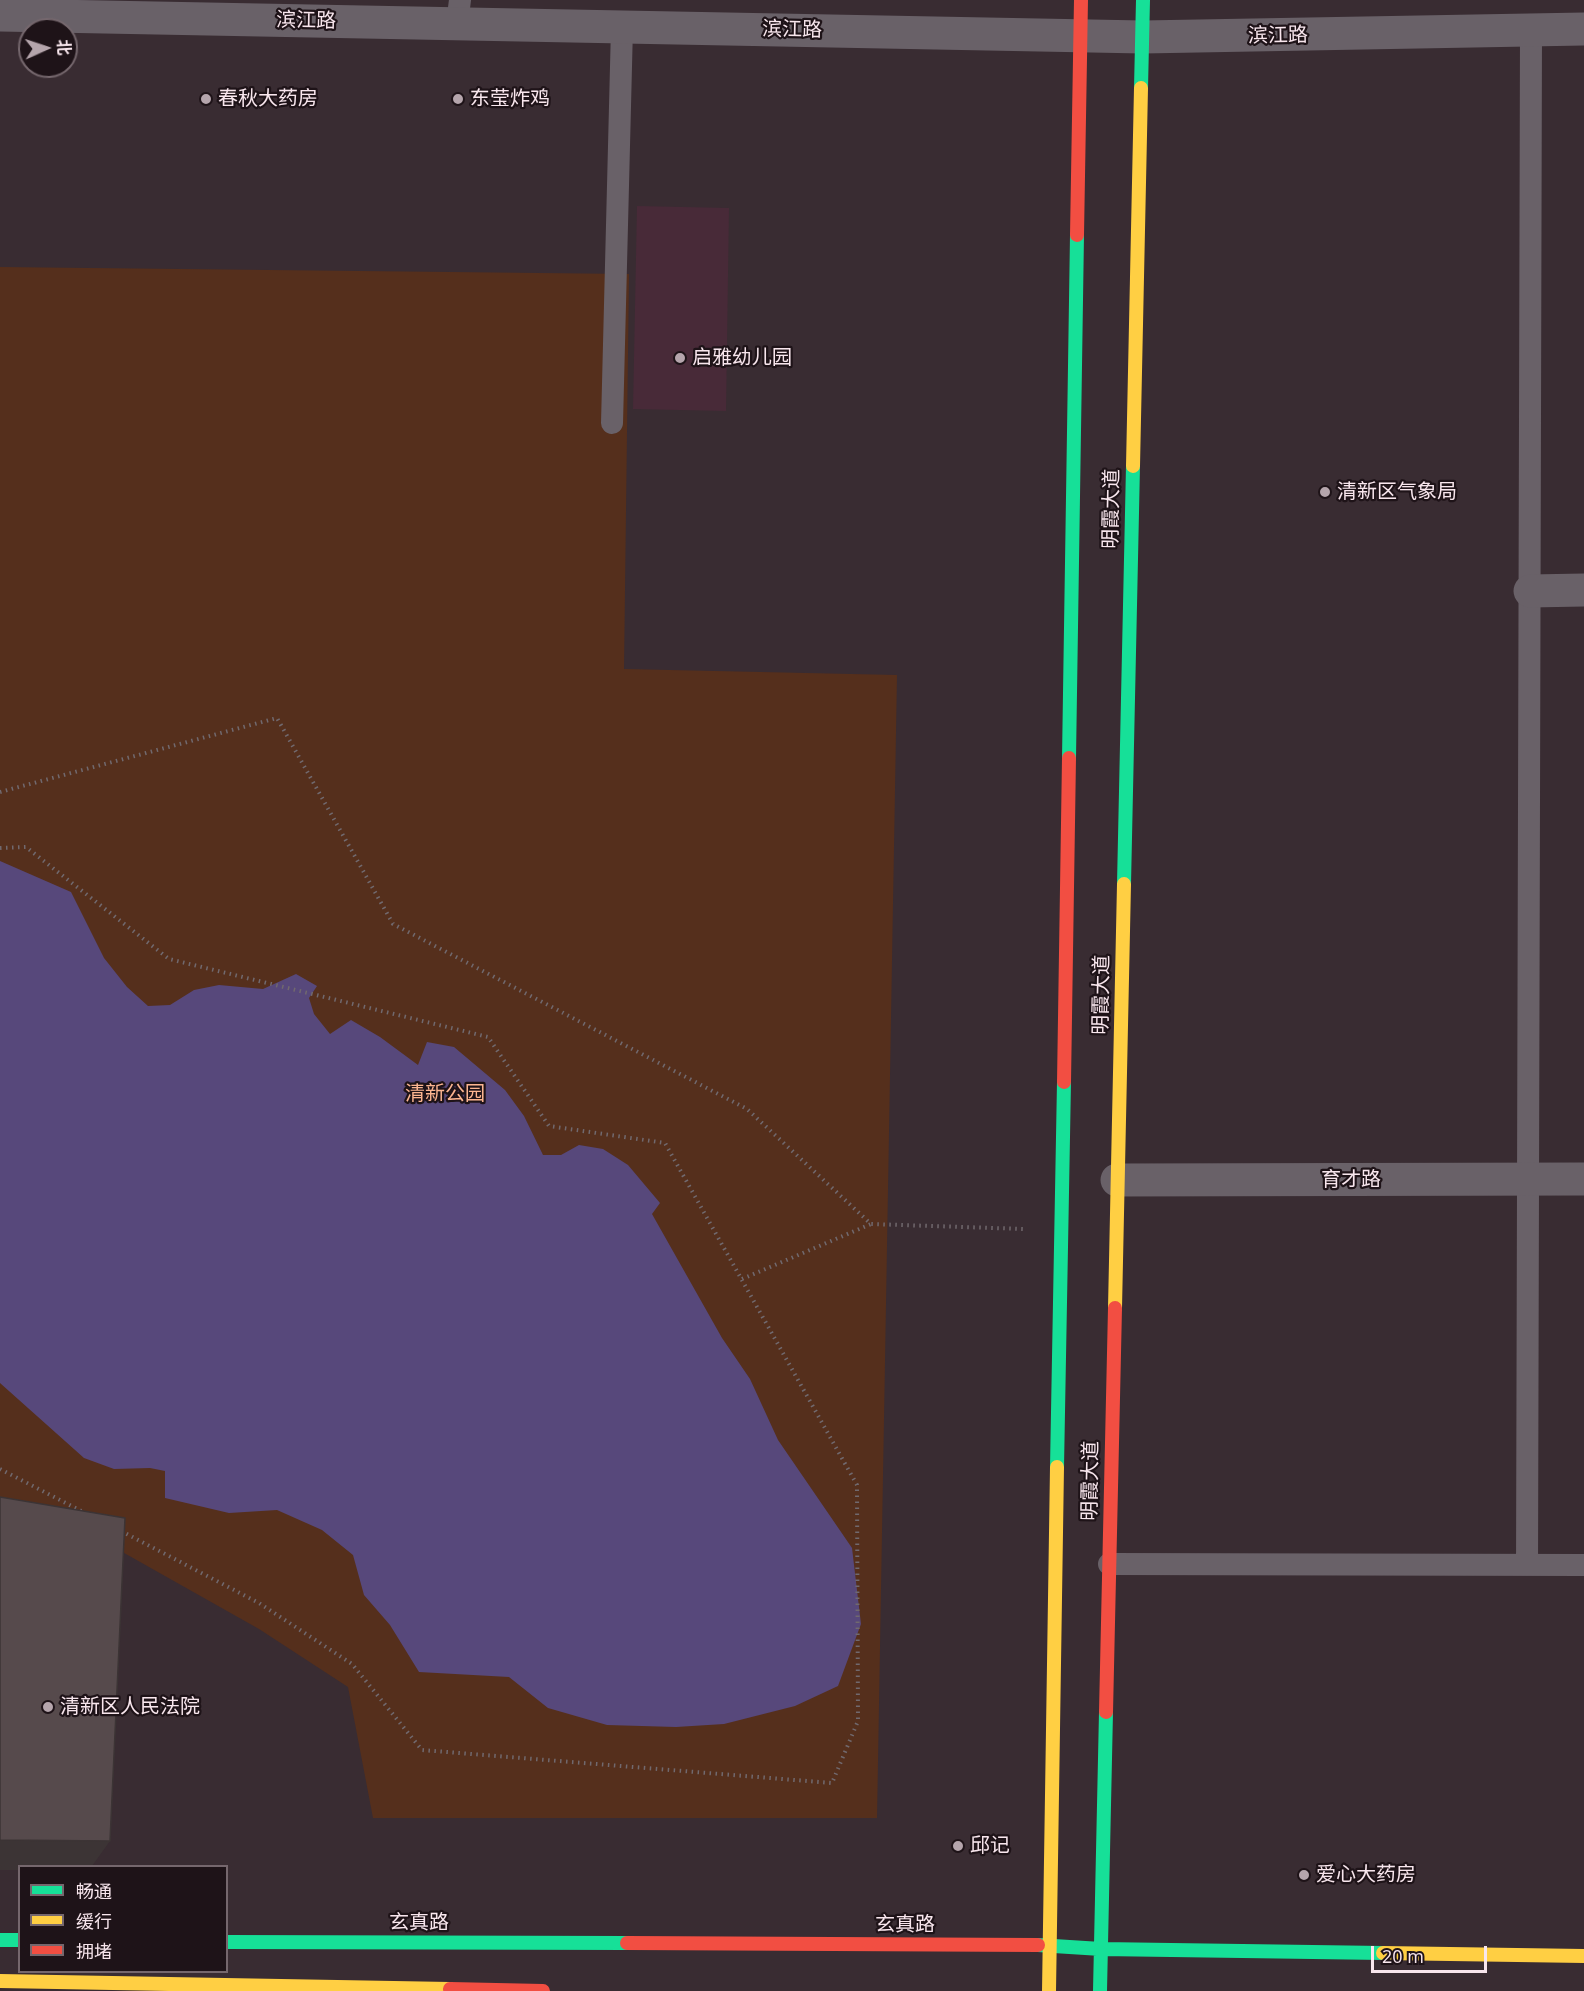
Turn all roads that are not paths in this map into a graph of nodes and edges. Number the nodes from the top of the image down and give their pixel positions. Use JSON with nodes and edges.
{"nodes":[{"id":1,"x":1081,"y":0,"type":"edge"},
{"id":2,"x":1143,"y":0,"type":"edge"},
{"id":3,"x":459,"y":12,"type":"edge"},
{"id":4,"x":0,"y":15,"type":"edge"},
{"id":5,"x":622,"y":27,"type":"junction"},
{"id":6,"x":1584,"y":29,"type":"edge"},
{"id":7,"x":1531,"y":31,"type":"junction"},
{"id":8,"x":1080,"y":36,"type":"junction"},
{"id":9,"x":1143,"y":37,"type":"junction"},
{"id":10,"x":612,"y":423,"type":"dead end"},
{"id":11,"x":1584,"y":590,"type":"edge"},
{"id":12,"x":1530,"y":591,"type":"junction"},
{"id":13,"x":1528,"y":1179,"type":"junction"},
{"id":14,"x":1584,"y":1179,"type":"edge"},
{"id":15,"x":1117,"y":1180,"type":"junction"},
{"id":16,"x":1109,"y":1564,"type":"junction"},
{"id":17,"x":1527,"y":1565,"type":"junction"},
{"id":18,"x":1584,"y":1565,"type":"edge"},
{"id":19,"x":0,"y":1940,"type":"edge"},
{"id":20,"x":18,"y":1940,"type":"edge"},
{"id":21,"x":228,"y":1942,"type":"edge"},
{"id":22,"x":1050,"y":1945,"type":"junction"},
{"id":23,"x":1101,"y":1949,"type":"junction"},
{"id":24,"x":1584,"y":1956,"type":"edge"},
{"id":25,"x":0,"y":1981,"type":"edge"},
{"id":26,"x":543,"y":1991,"type":"edge"},
{"id":27,"x":1048,"y":1991,"type":"edge"},
{"id":28,"x":1100,"y":1991,"type":"edge"}],
"edges":[{"from":1,"to":8,"type":"main road","name":"明霞大道"},
{"from":2,"to":9,"type":"main road","name":"明霞大道"},
{"from":3,"to":4,"type":"street","name":"滨江路"},
{"from":3,"to":5,"type":"street","name":"滨江路"},
{"from":5,"to":8,"type":"street","name":"滨江路"},
{"from":5,"to":10,"type":"lane"},
{"from":6,"to":7,"type":"street","name":"滨江路"},
{"from":7,"to":9,"type":"street","name":"滨江路"},
{"from":7,"to":12,"type":"lane"},
{"from":8,"to":9,"type":"street","name":"滨江路"},
{"from":8,"to":22,"type":"main road","name":"明霞大道"},
{"from":9,"to":15,"type":"main road","name":"明霞大道"},
{"from":11,"to":12,"type":"street"},
{"from":12,"to":13,"type":"lane"},
{"from":13,"to":14,"type":"street","name":"育才路"},
{"from":13,"to":15,"type":"street","name":"育才路"},
{"from":13,"to":17,"type":"lane"},
{"from":15,"to":16,"type":"main road","name":"明霞大道"},
{"from":16,"to":17,"type":"lane"},
{"from":16,"to":23,"type":"main road","name":"明霞大道"},
{"from":17,"to":18,"type":"lane"},
{"from":19,"to":20,"type":"main road"},
{"from":21,"to":22,"type":"main road","name":"玄真路"},
{"from":22,"to":23,"type":"main road","name":"玄真路"},
{"from":22,"to":27,"type":"main road","name":"明霞大道"},
{"from":23,"to":24,"type":"main road","name":"玄真路"},
{"from":23,"to":28,"type":"main road","name":"明霞大道"},
{"from":25,"to":26,"type":"main road"}]}
